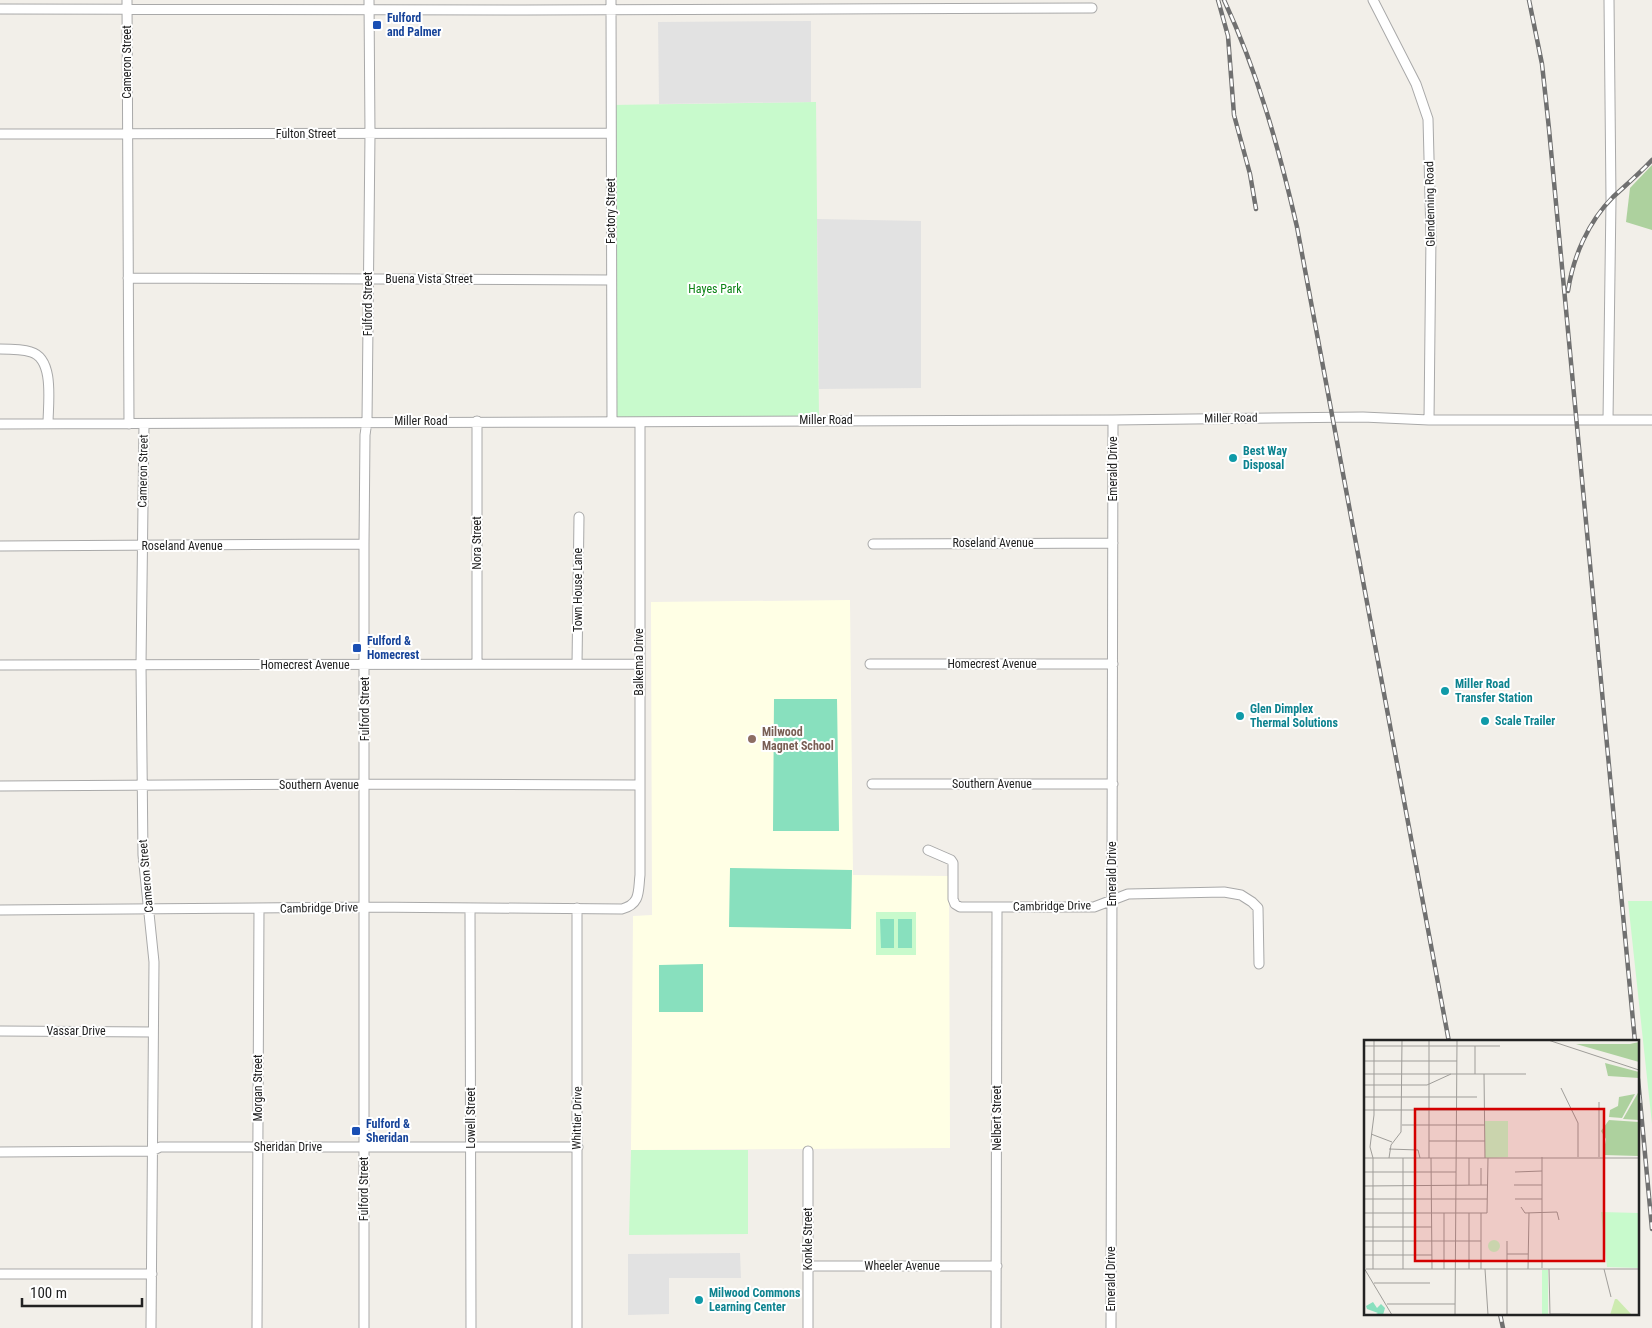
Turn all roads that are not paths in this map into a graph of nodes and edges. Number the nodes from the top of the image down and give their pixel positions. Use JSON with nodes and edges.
{"nodes":[{"id":1,"x":369,"y":0,"type":"edge"},
{"id":2,"x":1373,"y":0,"type":"edge"},
{"id":3,"x":1609,"y":0,"type":"edge"},
{"id":4,"x":127,"y":4,"type":"edge"},
{"id":5,"x":611,"y":5,"type":"edge"},
{"id":6,"x":1092,"y":8,"type":"dead end"},
{"id":7,"x":0,"y":9,"type":"edge"},
{"id":8,"x":369,"y":10,"type":"junction"},
{"id":9,"x":612,"y":133,"type":"junction"},
{"id":10,"x":0,"y":134,"type":"edge"},
{"id":11,"x":128,"y":134,"type":"junction"},
{"id":12,"x":370,"y":134,"type":"junction"},
{"id":13,"x":128,"y":278,"type":"junction"},
{"id":14,"x":368,"y":279,"type":"junction"},
{"id":15,"x":612,"y":280,"type":"junction"},
{"id":16,"x":0,"y":350,"type":"edge"},
{"id":17,"x":1114,"y":420,"type":"junction"},
{"id":18,"x":1429,"y":420,"type":"junction"},
{"id":19,"x":1608,"y":420,"type":"junction"},
{"id":20,"x":1652,"y":420,"type":"edge"},
{"id":21,"x":477,"y":421,"type":"junction"},
{"id":22,"x":367,"y":422,"type":"junction"},
{"id":23,"x":612,"y":422,"type":"junction"},
{"id":24,"x":640,"y":422,"type":"junction"},
{"id":25,"x":0,"y":424,"type":"edge"},
{"id":26,"x":48,"y":424,"type":"junction"},
{"id":27,"x":129,"y":424,"type":"junction"},
{"id":28,"x":144,"y":424,"type":"junction"},
{"id":29,"x":579,"y":517,"type":"dead end"},
{"id":30,"x":1113,"y":543,"type":"junction"},
{"id":31,"x":364,"y":544,"type":"junction"},
{"id":32,"x":873,"y":544,"type":"dead end"},
{"id":33,"x":0,"y":546,"type":"edge"},
{"id":34,"x":142,"y":546,"type":"junction"},
{"id":35,"x":477,"y":664,"type":"junction"},
{"id":36,"x":577,"y":664,"type":"junction"},
{"id":37,"x":639,"y":664,"type":"junction"},
{"id":38,"x":870,"y":664,"type":"dead end"},
{"id":39,"x":1114,"y":664,"type":"junction"},
{"id":40,"x":0,"y":665,"type":"edge"},
{"id":41,"x":141,"y":665,"type":"junction"},
{"id":42,"x":364,"y":665,"type":"junction"},
{"id":43,"x":365,"y":784,"type":"junction"},
{"id":44,"x":872,"y":784,"type":"dead end"},
{"id":45,"x":1112,"y":784,"type":"junction"},
{"id":46,"x":638,"y":785,"type":"junction"},
{"id":47,"x":0,"y":786,"type":"edge"},
{"id":48,"x":141,"y":786,"type":"junction"},
{"id":49,"x":928,"y":850,"type":"dead end"},
{"id":50,"x":1112,"y":900,"type":"junction"},
{"id":51,"x":635,"y":902,"type":"joint"},
{"id":52,"x":365,"y":907,"type":"junction"},
{"id":53,"x":997,"y":907,"type":"junction"},
{"id":54,"x":259,"y":908,"type":"junction"},
{"id":55,"x":470,"y":908,"type":"junction"},
{"id":56,"x":577,"y":908,"type":"junction"},
{"id":57,"x":148,"y":909,"type":"junction"},
{"id":58,"x":0,"y":910,"type":"edge"},
{"id":59,"x":1259,"y":964,"type":"dead end"},
{"id":60,"x":0,"y":1031,"type":"edge"},
{"id":61,"x":152,"y":1032,"type":"junction"},
{"id":62,"x":258,"y":1147,"type":"junction"},
{"id":63,"x":364,"y":1147,"type":"junction"},
{"id":64,"x":471,"y":1147,"type":"junction"},
{"id":65,"x":578,"y":1147,"type":"junction"},
{"id":66,"x":808,"y":1150,"type":"dead end"},
{"id":67,"x":0,"y":1152,"type":"edge"},
{"id":68,"x":152,"y":1152,"type":"junction"},
{"id":69,"x":808,"y":1266,"type":"junction"},
{"id":70,"x":997,"y":1266,"type":"junction"},
{"id":71,"x":0,"y":1274,"type":"edge"},
{"id":72,"x":152,"y":1274,"type":"junction"},
{"id":73,"x":151,"y":1328,"type":"edge"},
{"id":74,"x":257,"y":1328,"type":"edge"},
{"id":75,"x":364,"y":1328,"type":"edge"},
{"id":76,"x":471,"y":1328,"type":"edge"},
{"id":77,"x":577,"y":1328,"type":"edge"},
{"id":78,"x":808,"y":1328,"type":"edge"},
{"id":79,"x":996,"y":1328,"type":"edge"},
{"id":80,"x":1111,"y":1328,"type":"edge"}],
"edges":[{"from":1,"to":8,"type":"street","name":"Fulford Street"},
{"from":2,"to":18,"type":"street","name":"Glendenning Road"},
{"from":3,"to":19,"type":"street"},
{"from":4,"to":7,"type":"street"},
{"from":4,"to":8,"type":"street"},
{"from":4,"to":11,"type":"street","name":"Cameron Street"},
{"from":5,"to":6,"type":"street"},
{"from":5,"to":8,"type":"street"},
{"from":5,"to":9,"type":"street","name":"Factory Street"},
{"from":8,"to":12,"type":"street","name":"Fulford Street"},
{"from":9,"to":12,"type":"street","name":"Fulton Street"},
{"from":9,"to":15,"type":"street","name":"Factory Street"},
{"from":10,"to":11,"type":"street","name":"Fulton Street"},
{"from":11,"to":12,"type":"street","name":"Fulton Street"},
{"from":11,"to":13,"type":"street","name":"Cameron Street"},
{"from":12,"to":14,"type":"street","name":"Fulford Street"},
{"from":13,"to":14,"type":"street","name":"Buena Vista Street"},
{"from":13,"to":27,"type":"street","name":"Cameron Street"},
{"from":14,"to":15,"type":"street","name":"Buena Vista Street"},
{"from":14,"to":22,"type":"street","name":"Fulford Street"},
{"from":15,"to":23,"type":"street","name":"Factory Street"},
{"from":16,"to":26,"type":"street"},
{"from":17,"to":18,"type":"street","name":"Miller Road"},
{"from":17,"to":24,"type":"street","name":"Miller Road"},
{"from":17,"to":30,"type":"street","name":"Emerald Drive"},
{"from":18,"to":19,"type":"street","name":"Miller Road"},
{"from":19,"to":20,"type":"street","name":"Miller Road"},
{"from":21,"to":22,"type":"street","name":"Miller Road"},
{"from":21,"to":23,"type":"street","name":"Miller Road"},
{"from":21,"to":35,"type":"street","name":"Nora Street"},
{"from":22,"to":28,"type":"street","name":"Miller Road"},
{"from":22,"to":31,"type":"street","name":"Fulford Street"},
{"from":23,"to":24,"type":"street","name":"Miller Road"},
{"from":24,"to":37,"type":"street","name":"Balkema Drive"},
{"from":25,"to":26,"type":"street","name":"Miller Road"},
{"from":26,"to":27,"type":"street","name":"Miller Road"},
{"from":27,"to":28,"type":"street","name":"Miller Road"},
{"from":28,"to":34,"type":"street","name":"Cameron Street"},
{"from":29,"to":36,"type":"street","name":"Town House Lane"},
{"from":30,"to":32,"type":"street","name":"Roseland Avenue"},
{"from":30,"to":39,"type":"street","name":"Emerald Drive"},
{"from":31,"to":34,"type":"street","name":"Roseland Avenue"},
{"from":31,"to":42,"type":"street","name":"Fulford Street"},
{"from":33,"to":34,"type":"street","name":"Roseland Avenue"},
{"from":34,"to":41,"type":"street","name":"Cameron Street"},
{"from":35,"to":36,"type":"street","name":"Homecrest Avenue"},
{"from":35,"to":42,"type":"street","name":"Homecrest Avenue"},
{"from":36,"to":37,"type":"street","name":"Homecrest Avenue"},
{"from":37,"to":46,"type":"street","name":"Balkema Drive"},
{"from":38,"to":39,"type":"street","name":"Homecrest Avenue"},
{"from":39,"to":45,"type":"street","name":"Emerald Drive"},
{"from":40,"to":41,"type":"street","name":"Homecrest Avenue"},
{"from":41,"to":42,"type":"street","name":"Homecrest Avenue"},
{"from":41,"to":48,"type":"street","name":"Cameron Street"},
{"from":42,"to":43,"type":"street","name":"Fulford Street"},
{"from":43,"to":46,"type":"street","name":"Southern Avenue"},
{"from":43,"to":48,"type":"street","name":"Southern Avenue"},
{"from":43,"to":52,"type":"street","name":"Fulford Street"},
{"from":44,"to":45,"type":"street","name":"Southern Avenue"},
{"from":45,"to":50,"type":"street","name":"Emerald Drive"},
{"from":46,"to":51,"type":"street","name":"Balkema Drive"},
{"from":47,"to":48,"type":"street","name":"Southern Avenue"},
{"from":48,"to":57,"type":"street","name":"Cameron Street"},
{"from":49,"to":53,"type":"street","name":"Cambridge Drive"},
{"from":50,"to":53,"type":"street","name":"Cambridge Drive"},
{"from":50,"to":59,"type":"street","name":"Cambridge Drive"},
{"from":50,"to":80,"type":"street","name":"Emerald Drive"},
{"from":51,"to":56,"type":"street","name":"Cambridge Drive"},
{"from":52,"to":54,"type":"street","name":"Cambridge Drive"},
{"from":52,"to":55,"type":"street","name":"Cambridge Drive"},
{"from":52,"to":63,"type":"street","name":"Fulford Street"},
{"from":53,"to":70,"type":"street","name":"Nelbert Street"},
{"from":54,"to":57,"type":"street","name":"Cambridge Drive"},
{"from":54,"to":62,"type":"street","name":"Morgan Street"},
{"from":55,"to":56,"type":"street","name":"Cambridge Drive"},
{"from":55,"to":64,"type":"street","name":"Lowell Street"},
{"from":56,"to":65,"type":"street","name":"Whittier Drive"},
{"from":57,"to":58,"type":"street","name":"Cambridge Drive"},
{"from":57,"to":61,"type":"street","name":"Cameron Street"},
{"from":60,"to":61,"type":"street","name":"Vassar Drive"},
{"from":61,"to":68,"type":"street","name":"Cameron Street"},
{"from":62,"to":63,"type":"street","name":"Sheridan Drive"},
{"from":62,"to":68,"type":"street","name":"Sheridan Drive"},
{"from":62,"to":74,"type":"street","name":"Morgan Street"},
{"from":63,"to":64,"type":"street","name":"Sheridan Drive"},
{"from":63,"to":75,"type":"street","name":"Fulford Street"},
{"from":64,"to":65,"type":"street","name":"Sheridan Drive"},
{"from":64,"to":76,"type":"street","name":"Lowell Street"},
{"from":65,"to":77,"type":"street","name":"Whittier Drive"},
{"from":66,"to":69,"type":"street","name":"Konkle Street"},
{"from":67,"to":68,"type":"street","name":"Sheridan Drive"},
{"from":68,"to":72,"type":"street","name":"Cameron Street"},
{"from":69,"to":70,"type":"street","name":"Wheeler Avenue"},
{"from":69,"to":78,"type":"street","name":"Konkle Street"},
{"from":70,"to":79,"type":"street","name":"Nelbert Street"},
{"from":71,"to":72,"type":"street"},
{"from":72,"to":73,"type":"street","name":"Cameron Street"}]}
